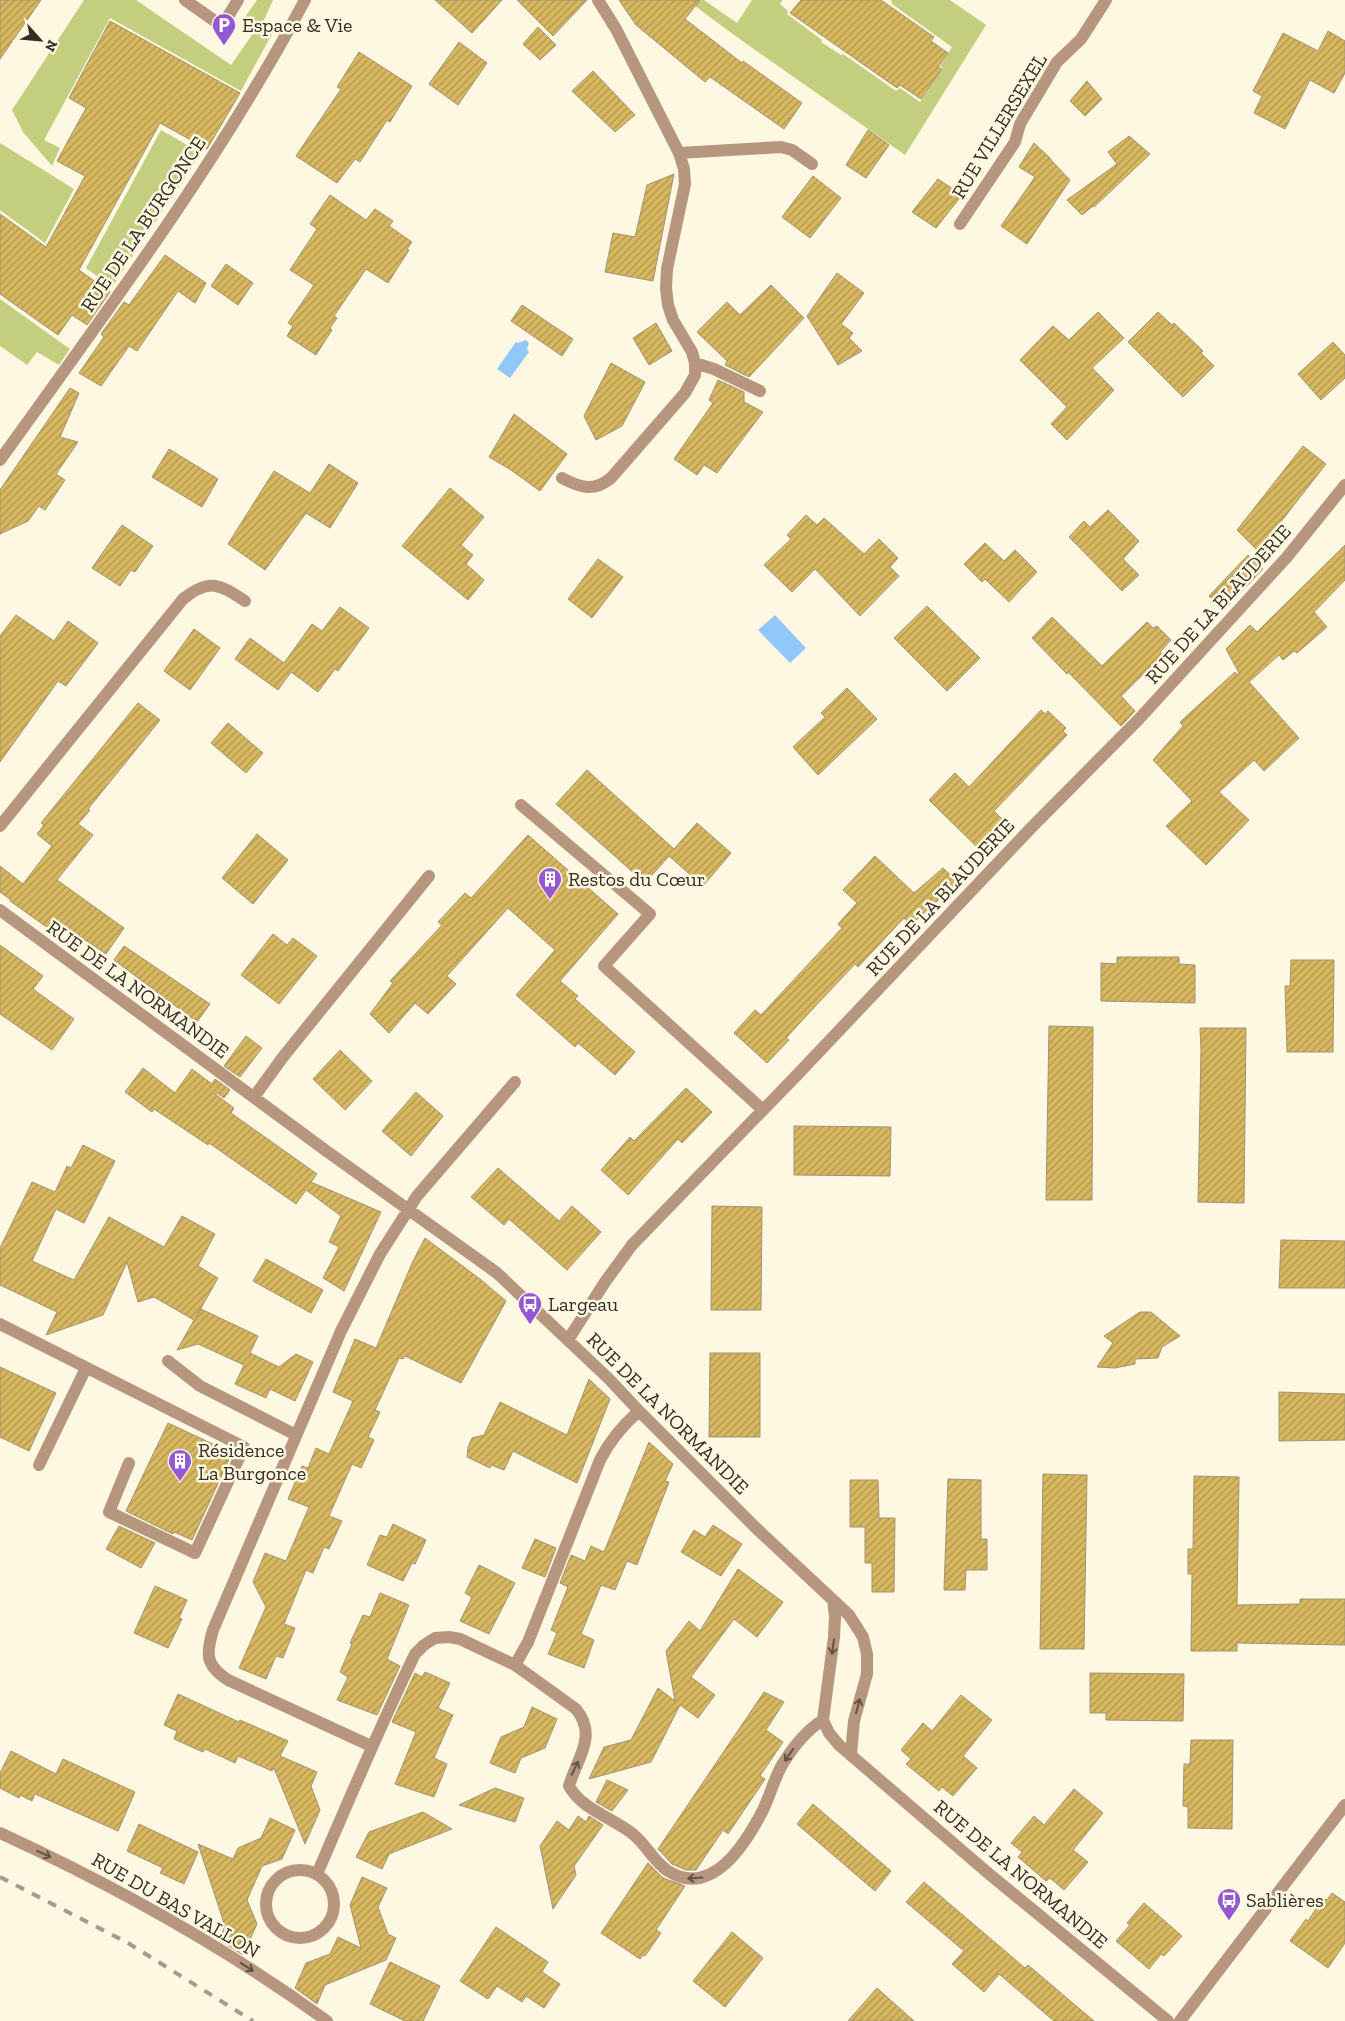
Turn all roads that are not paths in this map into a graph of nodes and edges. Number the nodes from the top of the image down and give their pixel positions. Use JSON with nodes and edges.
{"nodes":[{"id":1,"x":185,"y":0,"type":"edge"},
{"id":2,"x":238,"y":0,"type":"edge"},
{"id":3,"x":305,"y":0,"type":"edge"},
{"id":4,"x":598,"y":0,"type":"edge"},
{"id":5,"x":1106,"y":0,"type":"edge"},
{"id":6,"x":680,"y":153,"type":"junction"},
{"id":7,"x":812,"y":164,"type":"dead end"},
{"id":8,"x":960,"y":224,"type":"dead end"},
{"id":9,"x":695,"y":363,"type":"junction"},
{"id":10,"x":760,"y":391,"type":"dead end"},
{"id":11,"x":0,"y":460,"type":"edge"},
{"id":12,"x":562,"y":478,"type":"dead end"},
{"id":13,"x":1345,"y":484,"type":"edge"},
{"id":14,"x":245,"y":601,"type":"dead end"},
{"id":15,"x":521,"y":805,"type":"dead end"},
{"id":16,"x":0,"y":826,"type":"edge"},
{"id":17,"x":429,"y":876,"type":"dead end"},
{"id":18,"x":0,"y":910,"type":"edge"},
{"id":19,"x":515,"y":1082,"type":"dead end"},
{"id":20,"x":254,"y":1097,"type":"junction"},
{"id":21,"x":763,"y":1110,"type":"junction"},
{"id":22,"x":409,"y":1209,"type":"junction"},
{"id":23,"x":0,"y":1324,"type":"edge"},
{"id":24,"x":568,"y":1340,"type":"junction"},
{"id":25,"x":168,"y":1361,"type":"dead end"},
{"id":26,"x":86,"y":1368,"type":"junction"},
{"id":27,"x":639,"y":1411,"type":"junction"},
{"id":28,"x":296,"y":1434,"type":"junction"},
{"id":29,"x":130,"y":1464,"type":"dead end"},
{"id":30,"x":39,"y":1465,"type":"dead end"},
{"id":31,"x":833,"y":1600,"type":"junction"},
{"id":32,"x":515,"y":1666,"type":"junction"},
{"id":33,"x":823,"y":1720,"type":"junction"},
{"id":34,"x":371,"y":1746,"type":"junction"},
{"id":35,"x":851,"y":1754,"type":"junction"},
{"id":36,"x":1345,"y":1806,"type":"edge"},
{"id":37,"x":0,"y":1833,"type":"edge"},
{"id":38,"x":316,"y":1874,"type":"junction"},
{"id":39,"x":327,"y":2021,"type":"edge"},
{"id":40,"x":1168,"y":2021,"type":"edge"},
{"id":41,"x":1180,"y":2021,"type":"edge"}],
"edges":[{"from":1,"to":2,"type":"street"},
{"from":3,"to":11,"type":"street","name":"RUE DE LA BURGONCE"},
{"from":4,"to":6,"type":"street"},
{"from":5,"to":8,"type":"street","name":"RUE VILLERSEXEL"},
{"from":6,"to":7,"type":"street"},
{"from":6,"to":9,"type":"street"},
{"from":9,"to":10,"type":"street"},
{"from":9,"to":12,"type":"street"},
{"from":13,"to":21,"type":"street","name":"RUE DE LA BLAUDERIE"},
{"from":14,"to":16,"type":"street"},
{"from":15,"to":21,"type":"street"},
{"from":17,"to":20,"type":"street"},
{"from":18,"to":20,"type":"street","name":"RUE DE LA NORMANDIE"},
{"from":19,"to":22,"type":"street"},
{"from":20,"to":22,"type":"street","name":"RUE DE LA NORMANDIE"},
{"from":21,"to":24,"type":"street","name":"RUE DE LA BLAUDERIE"},
{"from":22,"to":24,"type":"street","name":"RUE DE LA NORMANDIE"},
{"from":22,"to":28,"type":"street"},
{"from":23,"to":26,"type":"street"},
{"from":24,"to":27,"type":"street","name":"RUE DE LA NORMANDIE"},
{"from":25,"to":28,"type":"street"},
{"from":26,"to":29,"type":"street"},
{"from":26,"to":30,"type":"street"},
{"from":27,"to":31,"type":"street","name":"RUE DE LA NORMANDIE"},
{"from":27,"to":32,"type":"street"},
{"from":28,"to":34,"type":"street"},
{"from":31,"to":33,"type":"street","one_way":true},
{"from":35,"to":31,"type":"street","name":"RUE DE LA NORMANDIE","one_way":true},
{"from":33,"to":32,"type":"street","one_way":true},
{"from":32,"to":34,"type":"street"},
{"from":33,"to":35,"type":"street","name":"RUE DE LA NORMANDIE"},
{"from":34,"to":38,"type":"street"},
{"from":35,"to":40,"type":"street","name":"RUE DE LA NORMANDIE"},
{"from":36,"to":41,"type":"street"},
{"from":37,"to":39,"type":"street","name":"RUE DU BAS VALLON","one_way":true},
{"from":38,"to":38,"type":"street"}]}
